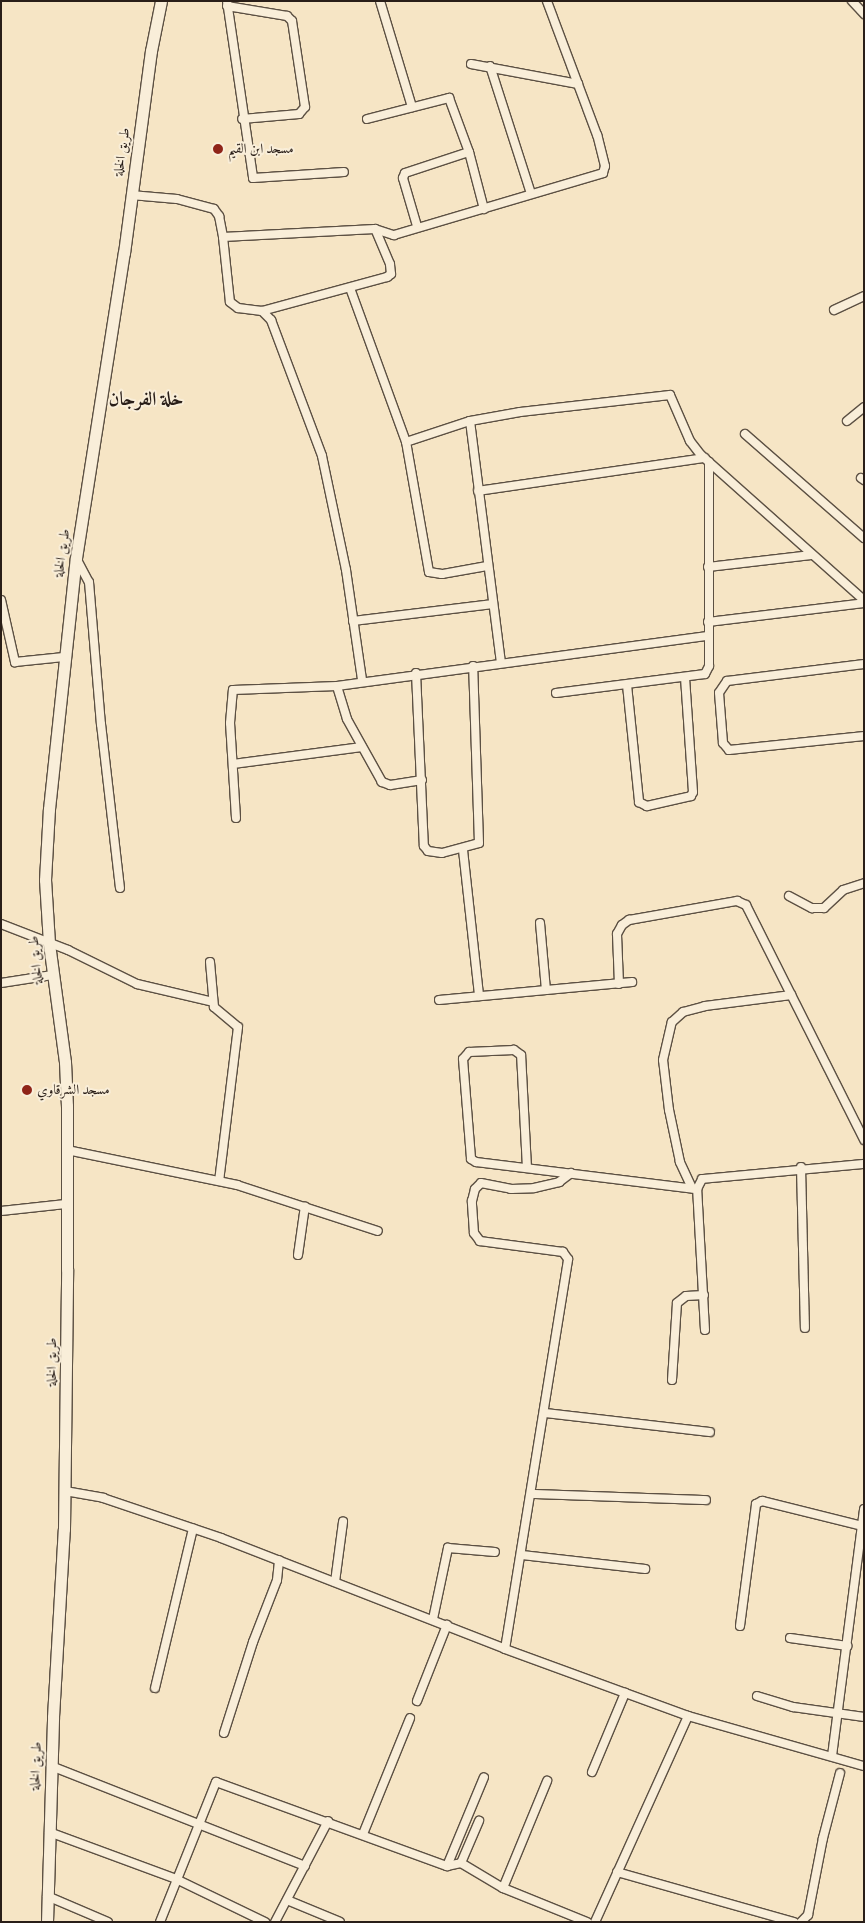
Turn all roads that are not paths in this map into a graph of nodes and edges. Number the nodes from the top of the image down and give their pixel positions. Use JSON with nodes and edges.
{"nodes":[{"id":1,"x":161,"y":1,"type":"edge"},
{"id":2,"x":380,"y":1,"type":"edge"},
{"id":3,"x":547,"y":1,"type":"edge"},
{"id":4,"x":852,"y":1,"type":"edge"},
{"id":5,"x":227,"y":4,"type":"edge"},
{"id":6,"x":864,"y":14,"type":"edge"},
{"id":7,"x":471,"y":64,"type":"dead end"},
{"id":8,"x":490,"y":66,"type":"junction"},
{"id":9,"x":578,"y":84,"type":"junction"},
{"id":10,"x":412,"y":106,"type":"junction"},
{"id":11,"x":242,"y":119,"type":"junction"},
{"id":12,"x":367,"y":119,"type":"dead end"},
{"id":13,"x":469,"y":152,"type":"junction"},
{"id":14,"x":344,"y":172,"type":"dead end"},
{"id":15,"x":531,"y":194,"type":"junction"},
{"id":16,"x":131,"y":195,"type":"junction"},
{"id":17,"x":484,"y":210,"type":"junction"},
{"id":18,"x":417,"y":226,"type":"junction"},
{"id":19,"x":375,"y":229,"type":"junction"},
{"id":20,"x":223,"y":237,"type":"junction"},
{"id":21,"x":350,"y":288,"type":"junction"},
{"id":22,"x":864,"y":296,"type":"edge"},
{"id":23,"x":834,"y":310,"type":"dead end"},
{"id":24,"x":262,"y":311,"type":"junction"},
{"id":25,"x":864,"y":407,"type":"edge"},
{"id":26,"x":470,"y":421,"type":"junction"},
{"id":27,"x":848,"y":421,"type":"dead end"},
{"id":28,"x":745,"y":434,"type":"dead end"},
{"id":29,"x":406,"y":442,"type":"junction"},
{"id":30,"x":707,"y":460,"type":"junction"},
{"id":31,"x":478,"y":491,"type":"junction"},
{"id":32,"x":864,"y":538,"type":"edge"},
{"id":33,"x":811,"y":554,"type":"junction"},
{"id":34,"x":76,"y":558,"type":"junction"},
{"id":35,"x":487,"y":566,"type":"junction"},
{"id":36,"x":708,"y":567,"type":"junction"},
{"id":37,"x":1,"y":600,"type":"edge"},
{"id":38,"x":864,"y":602,"type":"edge"},
{"id":39,"x":493,"y":604,"type":"junction"},
{"id":40,"x":353,"y":621,"type":"junction"},
{"id":41,"x":708,"y":622,"type":"junction"},
{"id":42,"x":708,"y":636,"type":"junction"},
{"id":43,"x":64,"y":657,"type":"junction"},
{"id":44,"x":501,"y":663,"type":"junction"},
{"id":45,"x":864,"y":664,"type":"edge"},
{"id":46,"x":473,"y":666,"type":"junction"},
{"id":47,"x":416,"y":673,"type":"junction"},
{"id":48,"x":685,"y":678,"type":"junction"},
{"id":49,"x":362,"y":680,"type":"junction"},
{"id":50,"x":627,"y":685,"type":"junction"},
{"id":51,"x":337,"y":686,"type":"junction"},
{"id":52,"x":556,"y":693,"type":"dead end"},
{"id":53,"x":864,"y":736,"type":"edge"},
{"id":54,"x":362,"y":747,"type":"junction"},
{"id":55,"x":233,"y":764,"type":"junction"},
{"id":56,"x":422,"y":780,"type":"junction"},
{"id":57,"x":236,"y":818,"type":"dead end"},
{"id":58,"x":463,"y":850,"type":"junction"},
{"id":59,"x":864,"y":883,"type":"edge"},
{"id":60,"x":120,"y":888,"type":"dead end"},
{"id":61,"x":789,"y":896,"type":"dead end"},
{"id":62,"x":540,"y":923,"type":"dead end"},
{"id":63,"x":1,"y":924,"type":"edge"},
{"id":64,"x":48,"y":943,"type":"junction"},
{"id":65,"x":210,"y":962,"type":"dead end"},
{"id":66,"x":52,"y":975,"type":"junction"},
{"id":67,"x":632,"y":982,"type":"dead end"},
{"id":68,"x":1,"y":983,"type":"edge"},
{"id":69,"x":619,"y":984,"type":"junction"},
{"id":70,"x":546,"y":990,"type":"junction"},
{"id":71,"x":790,"y":995,"type":"junction"},
{"id":72,"x":479,"y":996,"type":"junction"},
{"id":73,"x":439,"y":1000,"type":"dead end"},
{"id":74,"x":213,"y":1002,"type":"junction"},
{"id":75,"x":864,"y":1140,"type":"edge"},
{"id":76,"x":67,"y":1150,"type":"junction"},
{"id":77,"x":864,"y":1164,"type":"edge"},
{"id":78,"x":801,"y":1167,"type":"junction"},
{"id":79,"x":527,"y":1168,"type":"junction"},
{"id":80,"x":571,"y":1173,"type":"junction"},
{"id":81,"x":219,"y":1181,"type":"junction"},
{"id":82,"x":695,"y":1189,"type":"junction"},
{"id":83,"x":66,"y":1204,"type":"junction"},
{"id":84,"x":305,"y":1206,"type":"junction"},
{"id":85,"x":1,"y":1211,"type":"edge"},
{"id":86,"x":378,"y":1231,"type":"dead end"},
{"id":87,"x":298,"y":1255,"type":"dead end"},
{"id":88,"x":704,"y":1295,"type":"junction"},
{"id":89,"x":805,"y":1328,"type":"dead end"},
{"id":90,"x":705,"y":1330,"type":"dead end"},
{"id":91,"x":672,"y":1380,"type":"dead end"},
{"id":92,"x":545,"y":1413,"type":"junction"},
{"id":93,"x":710,"y":1432,"type":"dead end"},
{"id":94,"x":65,"y":1491,"type":"junction"},
{"id":95,"x":532,"y":1494,"type":"junction"},
{"id":96,"x":706,"y":1500,"type":"dead end"},
{"id":97,"x":864,"y":1510,"type":"edge"},
{"id":98,"x":343,"y":1522,"type":"dead end"},
{"id":99,"x":193,"y":1528,"type":"junction"},
{"id":100,"x":863,"y":1528,"type":"edge"},
{"id":101,"x":495,"y":1552,"type":"dead end"},
{"id":102,"x":522,"y":1555,"type":"junction"},
{"id":103,"x":279,"y":1560,"type":"junction"},
{"id":104,"x":645,"y":1569,"type":"dead end"},
{"id":105,"x":335,"y":1582,"type":"junction"},
{"id":106,"x":434,"y":1619,"type":"junction"},
{"id":107,"x":447,"y":1625,"type":"junction"},
{"id":108,"x":740,"y":1626,"type":"dead end"},
{"id":109,"x":790,"y":1638,"type":"dead end"},
{"id":110,"x":847,"y":1646,"type":"junction"},
{"id":111,"x":505,"y":1649,"type":"junction"},
{"id":112,"x":154,"y":1688,"type":"dead end"},
{"id":113,"x":625,"y":1693,"type":"junction"},
{"id":114,"x":758,"y":1696,"type":"dead end"},
{"id":115,"x":417,"y":1701,"type":"dead end"},
{"id":116,"x":838,"y":1712,"type":"junction"},
{"id":117,"x":688,"y":1716,"type":"junction"},
{"id":118,"x":864,"y":1717,"type":"edge"},
{"id":119,"x":410,"y":1718,"type":"dead end"},
{"id":120,"x":224,"y":1733,"type":"dead end"},
{"id":121,"x":832,"y":1756,"type":"junction"},
{"id":122,"x":51,"y":1766,"type":"junction"},
{"id":123,"x":864,"y":1766,"type":"edge"},
{"id":124,"x":592,"y":1772,"type":"dead end"},
{"id":125,"x":840,"y":1773,"type":"dead end"},
{"id":126,"x":484,"y":1777,"type":"dead end"},
{"id":127,"x":547,"y":1781,"type":"dead end"},
{"id":128,"x":328,"y":1821,"type":"junction"},
{"id":129,"x":479,"y":1821,"type":"dead end"},
{"id":130,"x":198,"y":1823,"type":"junction"},
{"id":131,"x":49,"y":1832,"type":"junction"},
{"id":132,"x":363,"y":1834,"type":"junction"},
{"id":133,"x":461,"y":1863,"type":"junction"},
{"id":134,"x":305,"y":1866,"type":"junction"},
{"id":135,"x":447,"y":1866,"type":"junction"},
{"id":136,"x":618,"y":1872,"type":"junction"},
{"id":137,"x":176,"y":1879,"type":"junction"},
{"id":138,"x":503,"y":1888,"type":"junction"},
{"id":139,"x":47,"y":1896,"type":"junction"},
{"id":140,"x":286,"y":1900,"type":"junction"},
{"id":141,"x":47,"y":1922,"type":"edge"},
{"id":142,"x":108,"y":1922,"type":"edge"},
{"id":143,"x":160,"y":1922,"type":"edge"},
{"id":144,"x":265,"y":1922,"type":"edge"},
{"id":145,"x":275,"y":1922,"type":"edge"},
{"id":146,"x":340,"y":1922,"type":"edge"},
{"id":147,"x":587,"y":1922,"type":"edge"},
{"id":148,"x":595,"y":1922,"type":"edge"},
{"id":149,"x":794,"y":1922,"type":"edge"},
{"id":150,"x":801,"y":1922,"type":"edge"}],
"edges":[{"from":1,"to":16,"type":"street","name":"طريق الخلة"},
{"from":2,"to":10,"type":"street"},
{"from":3,"to":9,"type":"street"},
{"from":4,"to":6,"type":"street"},
{"from":5,"to":11,"type":"street"},
{"from":5,"to":11,"type":"street"},
{"from":7,"to":8,"type":"street"},
{"from":8,"to":9,"type":"street"},
{"from":8,"to":15,"type":"street"},
{"from":9,"to":15,"type":"street"},
{"from":10,"to":12,"type":"street"},
{"from":10,"to":13,"type":"street"},
{"from":11,"to":14,"type":"street"},
{"from":13,"to":17,"type":"street"},
{"from":13,"to":18,"type":"street"},
{"from":15,"to":17,"type":"street"},
{"from":16,"to":20,"type":"street"},
{"from":16,"to":34,"type":"street","name":"طريق الخلة"},
{"from":17,"to":18,"type":"street"},
{"from":18,"to":19,"type":"street"},
{"from":19,"to":20,"type":"street"},
{"from":19,"to":21,"type":"street"},
{"from":20,"to":24,"type":"street"},
{"from":21,"to":24,"type":"street"},
{"from":21,"to":29,"type":"street"},
{"from":22,"to":23,"type":"street"},
{"from":24,"to":40,"type":"street"},
{"from":25,"to":27,"type":"street"},
{"from":26,"to":29,"type":"street"},
{"from":26,"to":30,"type":"street"},
{"from":26,"to":31,"type":"street"},
{"from":28,"to":32,"type":"street"},
{"from":29,"to":35,"type":"street"},
{"from":30,"to":31,"type":"street"},
{"from":30,"to":33,"type":"street"},
{"from":30,"to":36,"type":"street"},
{"from":31,"to":35,"type":"street"},
{"from":33,"to":36,"type":"street"},
{"from":33,"to":38,"type":"street"},
{"from":34,"to":43,"type":"street","name":"طريق الخلة"},
{"from":34,"to":60,"type":"street"},
{"from":35,"to":39,"type":"street"},
{"from":36,"to":41,"type":"street"},
{"from":37,"to":43,"type":"street"},
{"from":38,"to":41,"type":"street"},
{"from":39,"to":40,"type":"street"},
{"from":39,"to":44,"type":"street"},
{"from":40,"to":49,"type":"street"},
{"from":41,"to":42,"type":"street"},
{"from":42,"to":44,"type":"street"},
{"from":42,"to":48,"type":"street"},
{"from":43,"to":64,"type":"street","name":"طريق الخلة"},
{"from":44,"to":46,"type":"street"},
{"from":45,"to":53,"type":"street"},
{"from":46,"to":47,"type":"street"},
{"from":46,"to":58,"type":"street"},
{"from":47,"to":49,"type":"street"},
{"from":47,"to":56,"type":"street"},
{"from":48,"to":50,"type":"street"},
{"from":48,"to":50,"type":"street"},
{"from":49,"to":51,"type":"street"},
{"from":50,"to":52,"type":"street"},
{"from":51,"to":54,"type":"street"},
{"from":51,"to":55,"type":"street"},
{"from":54,"to":55,"type":"street"},
{"from":54,"to":56,"type":"street"},
{"from":55,"to":57,"type":"street"},
{"from":56,"to":58,"type":"street"},
{"from":58,"to":72,"type":"street"},
{"from":59,"to":61,"type":"street"},
{"from":62,"to":70,"type":"street"},
{"from":63,"to":64,"type":"street"},
{"from":64,"to":66,"type":"street","name":"طريق الخلة"},
{"from":64,"to":74,"type":"street"},
{"from":65,"to":74,"type":"street"},
{"from":66,"to":68,"type":"street"},
{"from":66,"to":76,"type":"street","name":"طريق الخلة"},
{"from":67,"to":69,"type":"street"},
{"from":69,"to":70,"type":"street"},
{"from":69,"to":71,"type":"street"},
{"from":70,"to":72,"type":"street"},
{"from":71,"to":75,"type":"street"},
{"from":71,"to":82,"type":"street"},
{"from":72,"to":73,"type":"street"},
{"from":74,"to":81,"type":"street"},
{"from":76,"to":81,"type":"street"},
{"from":76,"to":83,"type":"street","name":"طريق الخلة"},
{"from":77,"to":78,"type":"street"},
{"from":78,"to":82,"type":"street"},
{"from":78,"to":89,"type":"street"},
{"from":79,"to":79,"type":"street"},
{"from":79,"to":80,"type":"street"},
{"from":80,"to":82,"type":"street"},
{"from":80,"to":92,"type":"street"},
{"from":81,"to":84,"type":"street"},
{"from":82,"to":88,"type":"street"},
{"from":83,"to":85,"type":"street"},
{"from":83,"to":94,"type":"street","name":"طريق الخلة"},
{"from":84,"to":86,"type":"street"},
{"from":84,"to":87,"type":"street"},
{"from":88,"to":90,"type":"street"},
{"from":88,"to":91,"type":"street"},
{"from":92,"to":93,"type":"street"},
{"from":92,"to":95,"type":"street"},
{"from":94,"to":99,"type":"street"},
{"from":94,"to":122,"type":"street","name":"طريق الخلة"},
{"from":95,"to":96,"type":"street"},
{"from":95,"to":102,"type":"street"},
{"from":97,"to":100,"type":"street"},
{"from":98,"to":105,"type":"street"},
{"from":99,"to":103,"type":"street"},
{"from":99,"to":112,"type":"street"},
{"from":100,"to":108,"type":"street"},
{"from":100,"to":110,"type":"street"},
{"from":101,"to":106,"type":"street"},
{"from":102,"to":104,"type":"street"},
{"from":102,"to":111,"type":"street"},
{"from":103,"to":105,"type":"street"},
{"from":103,"to":120,"type":"street"},
{"from":105,"to":106,"type":"street"},
{"from":106,"to":107,"type":"street"},
{"from":107,"to":111,"type":"street"},
{"from":107,"to":115,"type":"street"},
{"from":109,"to":110,"type":"street"},
{"from":110,"to":116,"type":"street"},
{"from":111,"to":113,"type":"street"},
{"from":113,"to":117,"type":"street"},
{"from":113,"to":124,"type":"street"},
{"from":114,"to":116,"type":"street"},
{"from":116,"to":118,"type":"street"},
{"from":116,"to":121,"type":"street"},
{"from":117,"to":121,"type":"street"},
{"from":117,"to":136,"type":"street"},
{"from":119,"to":132,"type":"street"},
{"from":121,"to":123,"type":"street"},
{"from":122,"to":130,"type":"street"},
{"from":122,"to":131,"type":"street","name":"طريق الخلة"},
{"from":125,"to":150,"type":"street"},
{"from":126,"to":135,"type":"street"},
{"from":127,"to":138,"type":"street"},
{"from":128,"to":130,"type":"street"},
{"from":128,"to":132,"type":"street"},
{"from":128,"to":134,"type":"street"},
{"from":129,"to":133,"type":"street"},
{"from":130,"to":134,"type":"street"},
{"from":130,"to":137,"type":"street"},
{"from":131,"to":137,"type":"street"},
{"from":131,"to":139,"type":"street","name":"طريق الخلة"},
{"from":132,"to":135,"type":"street"},
{"from":133,"to":135,"type":"street"},
{"from":133,"to":138,"type":"street"},
{"from":134,"to":140,"type":"street"},
{"from":136,"to":148,"type":"street"},
{"from":136,"to":149,"type":"street"},
{"from":137,"to":143,"type":"street"},
{"from":137,"to":144,"type":"street"},
{"from":138,"to":147,"type":"street"},
{"from":139,"to":141,"type":"street","name":"طريق الخلة"},
{"from":139,"to":142,"type":"street"},
{"from":140,"to":145,"type":"street"},
{"from":140,"to":146,"type":"street"}]}
